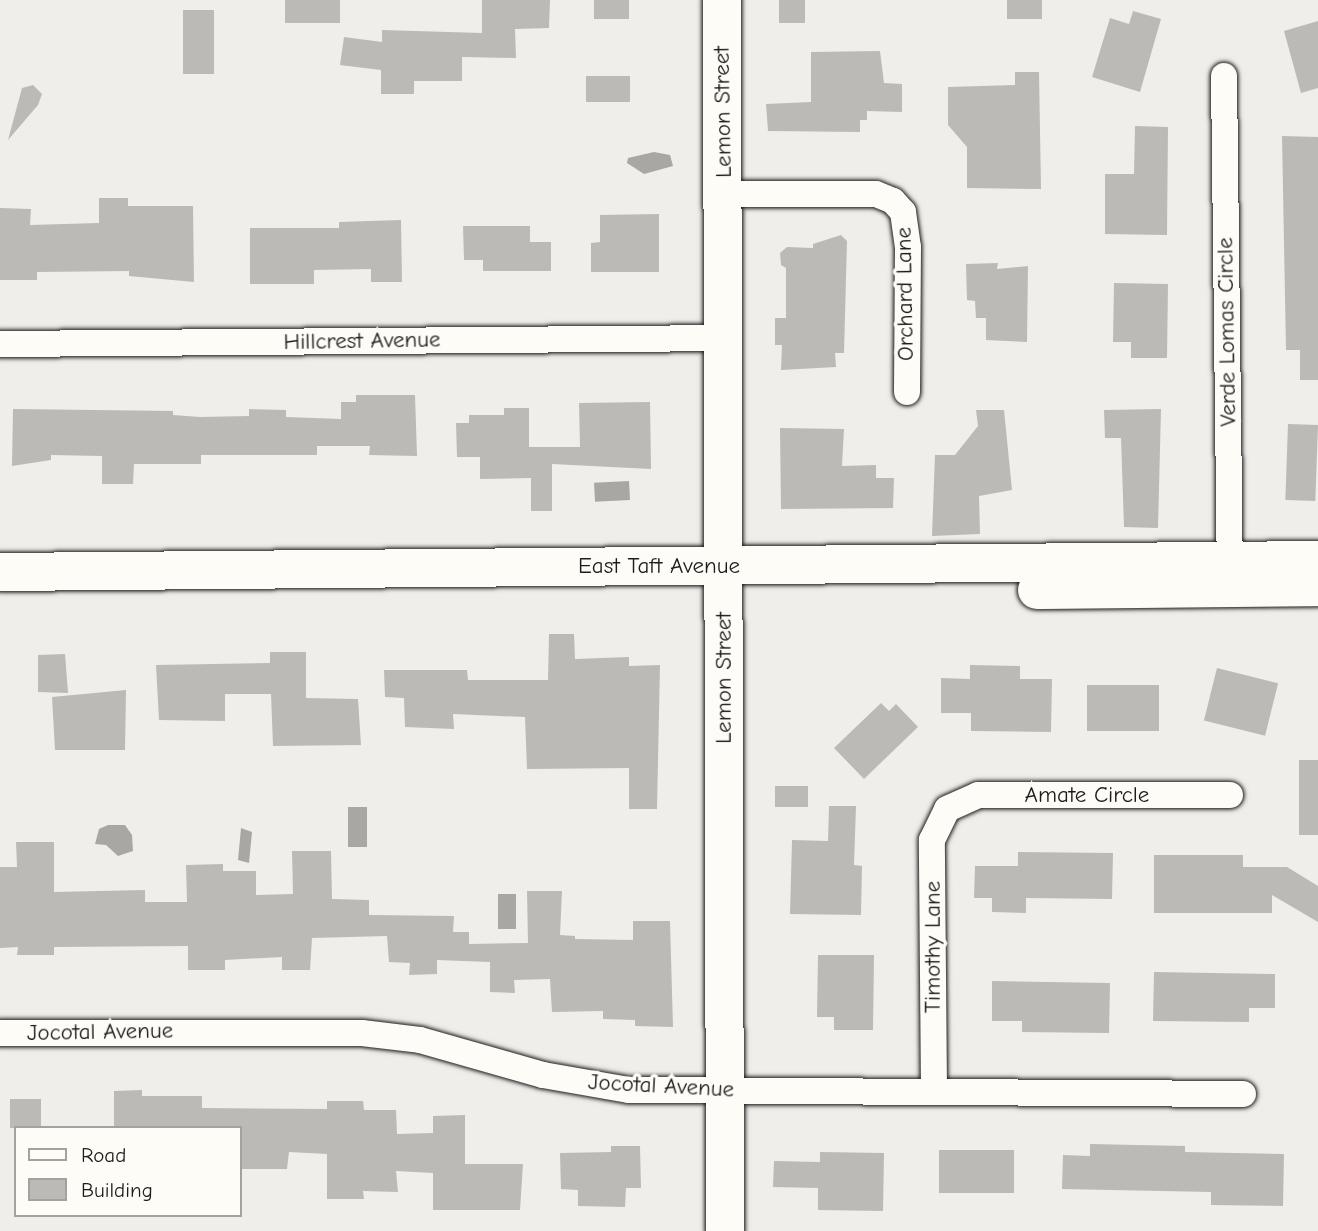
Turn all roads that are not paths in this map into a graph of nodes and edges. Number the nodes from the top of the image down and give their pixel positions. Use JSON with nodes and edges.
{"nodes":[{"id":1,"x":722,"y":0,"type":"edge"},
{"id":2,"x":1224,"y":76,"type":"dead end"},
{"id":3,"x":724,"y":194,"type":"junction"},
{"id":4,"x":724,"y":338,"type":"junction"},
{"id":5,"x":0,"y":344,"type":"edge"},
{"id":6,"x":907,"y":392,"type":"dead end"},
{"id":7,"x":1318,"y":560,"type":"edge"},
{"id":8,"x":0,"y":572,"type":"edge"},
{"id":9,"x":1230,"y":575,"type":"junction"},
{"id":10,"x":724,"y":578,"type":"junction"},
{"id":11,"x":199,"y":583,"type":"junction"},
{"id":12,"x":1318,"y":587,"type":"edge"},
{"id":13,"x":0,"y":597,"type":"edge"},
{"id":14,"x":1230,"y":795,"type":"dead end"},
{"id":15,"x":947,"y":809,"type":"joint"},
{"id":16,"x":0,"y":1033,"type":"edge"},
{"id":17,"x":934,"y":1090,"type":"junction"},
{"id":18,"x":724,"y":1091,"type":"junction"},
{"id":19,"x":1243,"y":1094,"type":"dead end"},
{"id":20,"x":724,"y":1231,"type":"edge"}],
"edges":[{"from":1,"to":3,"type":"street","name":"Lemon Street"},
{"from":2,"to":9,"type":"street","name":"Verde Lomas Circle"},
{"from":3,"to":4,"type":"street","name":"Lemon Street"},
{"from":3,"to":6,"type":"street","name":"Orchard Lane"},
{"from":4,"to":5,"type":"street","name":"Hillcrest Avenue"},
{"from":4,"to":10,"type":"street","name":"Lemon Street"},
{"from":7,"to":9,"type":"street","name":"East Taft Avenue"},
{"from":8,"to":11,"type":"street","name":"East Taft Avenue"},
{"from":9,"to":10,"type":"street","name":"East Taft Avenue"},
{"from":9,"to":12,"type":"street","name":"East Taft Avenue"},
{"from":10,"to":11,"type":"street","name":"East Taft Avenue"},
{"from":10,"to":18,"type":"street","name":"Lemon Street"},
{"from":11,"to":13,"type":"street","name":"East Taft Avenue"},
{"from":14,"to":15,"type":"street","name":"Amate Circle"},
{"from":15,"to":17,"type":"street","name":"Timothy Lane"},
{"from":16,"to":18,"type":"street","name":"Jocotal Avenue"},
{"from":17,"to":18,"type":"street","name":"Jocotal Avenue"},
{"from":17,"to":19,"type":"street","name":"Jocotal Avenue"},
{"from":18,"to":20,"type":"street","name":"Lemon Street"}]}
